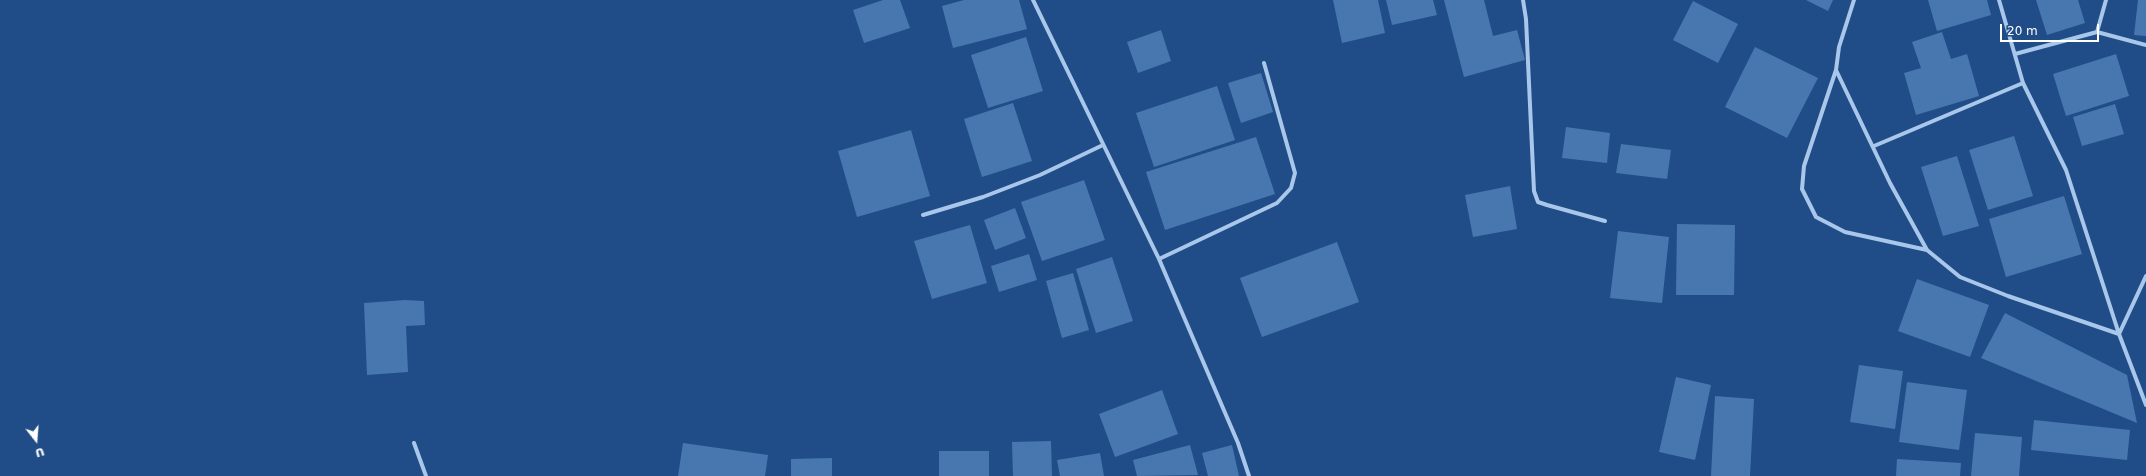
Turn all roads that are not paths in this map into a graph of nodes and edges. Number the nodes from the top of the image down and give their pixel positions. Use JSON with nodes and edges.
{"nodes":[{"id":1,"x":1033,"y":0,"type":"edge"},
{"id":2,"x":1523,"y":0,"type":"edge"},
{"id":3,"x":1854,"y":0,"type":"edge"},
{"id":4,"x":1999,"y":0,"type":"edge"},
{"id":5,"x":2106,"y":0,"type":"edge"},
{"id":6,"x":2097,"y":32,"type":"junction"},
{"id":7,"x":2146,"y":45,"type":"edge"},
{"id":8,"x":2015,"y":54,"type":"junction"},
{"id":9,"x":1264,"y":63,"type":"dead end"},
{"id":10,"x":1836,"y":70,"type":"junction"},
{"id":11,"x":2023,"y":84,"type":"junction"},
{"id":12,"x":1103,"y":145,"type":"junction"},
{"id":13,"x":1874,"y":146,"type":"junction"},
{"id":14,"x":923,"y":215,"type":"dead end"},
{"id":15,"x":1605,"y":221,"type":"dead end"},
{"id":16,"x":1927,"y":250,"type":"junction"},
{"id":17,"x":1159,"y":259,"type":"junction"},
{"id":18,"x":2146,"y":276,"type":"edge"},
{"id":19,"x":2119,"y":334,"type":"junction"},
{"id":20,"x":2146,"y":405,"type":"edge"},
{"id":21,"x":414,"y":443,"type":"dead end"},
{"id":22,"x":426,"y":476,"type":"edge"},
{"id":23,"x":1249,"y":476,"type":"edge"}],
"edges":[{"from":1,"to":12,"type":"street"},
{"from":2,"to":15,"type":"street"},
{"from":3,"to":10,"type":"street"},
{"from":4,"to":8,"type":"street"},
{"from":5,"to":6,"type":"street"},
{"from":6,"to":7,"type":"street"},
{"from":6,"to":8,"type":"street"},
{"from":8,"to":11,"type":"street"},
{"from":9,"to":17,"type":"street"},
{"from":10,"to":13,"type":"street"},
{"from":10,"to":16,"type":"street"},
{"from":11,"to":13,"type":"street"},
{"from":11,"to":19,"type":"street"},
{"from":12,"to":14,"type":"street"},
{"from":12,"to":17,"type":"street"},
{"from":13,"to":16,"type":"street"},
{"from":16,"to":19,"type":"street"},
{"from":17,"to":23,"type":"street"},
{"from":18,"to":19,"type":"street"},
{"from":19,"to":20,"type":"street"},
{"from":21,"to":22,"type":"street"}]}
